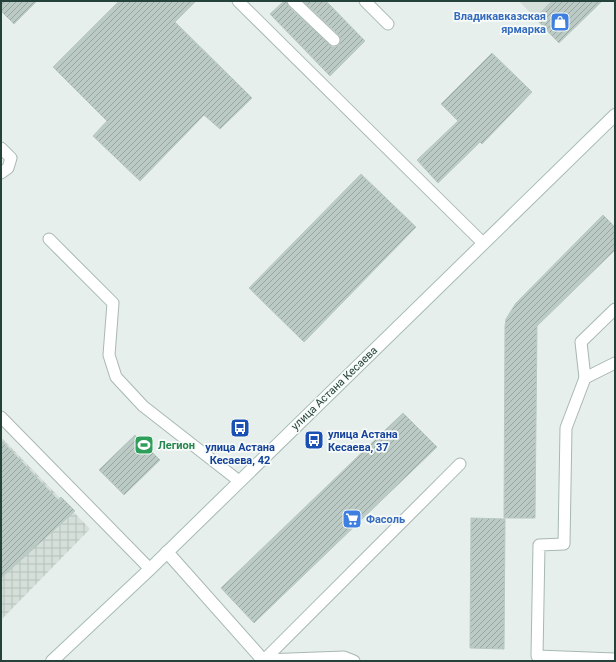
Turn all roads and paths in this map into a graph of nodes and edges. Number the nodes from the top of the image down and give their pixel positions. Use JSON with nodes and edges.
{"nodes":[{"id":1,"x":293,"y":1,"type":"edge"},
{"id":2,"x":365,"y":1,"type":"edge"},
{"id":3,"x":245,"y":3,"type":"edge"},
{"id":4,"x":388,"y":24,"type":"dead end"},
{"id":5,"x":334,"y":40,"type":"dead end"},
{"id":6,"x":615,"y":115,"type":"edge"},
{"id":7,"x":1,"y":148,"type":"edge"},
{"id":8,"x":1,"y":173,"type":"edge"},
{"id":9,"x":49,"y":239,"type":"dead end"},
{"id":10,"x":483,"y":243,"type":"junction"},
{"id":11,"x":615,"y":309,"type":"edge"},
{"id":12,"x":615,"y":364,"type":"edge"},
{"id":13,"x":586,"y":378,"type":"junction"},
{"id":14,"x":1,"y":417,"type":"edge"},
{"id":15,"x":460,"y":464,"type":"dead end"},
{"id":16,"x":239,"y":481,"type":"junction"},
{"id":17,"x":167,"y":552,"type":"junction"},
{"id":18,"x":150,"y":569,"type":"junction"},
{"id":19,"x":615,"y":659,"type":"edge"},
{"id":20,"x":52,"y":661,"type":"edge"},
{"id":21,"x":263,"y":661,"type":"edge"},
{"id":22,"x":354,"y":661,"type":"edge"}],
"edges":[{"from":1,"to":5,"type":"lane"},
{"from":2,"to":4,"type":"lane"},
{"from":3,"to":10,"type":"lane"},
{"from":6,"to":10,"type":"street","name":"улица Астана Кесаева"},
{"from":7,"to":8,"type":"lane"},
{"from":9,"to":16,"type":"lane"},
{"from":10,"to":16,"type":"street","name":"улица Астана Кесаева"},
{"from":11,"to":13,"type":"lane"},
{"from":12,"to":13,"type":"lane"},
{"from":13,"to":19,"type":"lane"},
{"from":14,"to":18,"type":"lane"},
{"from":15,"to":21,"type":"lane"},
{"from":16,"to":17,"type":"street","name":"улица Астана Кесаева"},
{"from":17,"to":18,"type":"street","name":"улица Астана Кесаева"},
{"from":17,"to":21,"type":"street"},
{"from":18,"to":20,"type":"street","name":"улица Астана Кесаева"},
{"from":21,"to":22,"type":"lane"}]}
